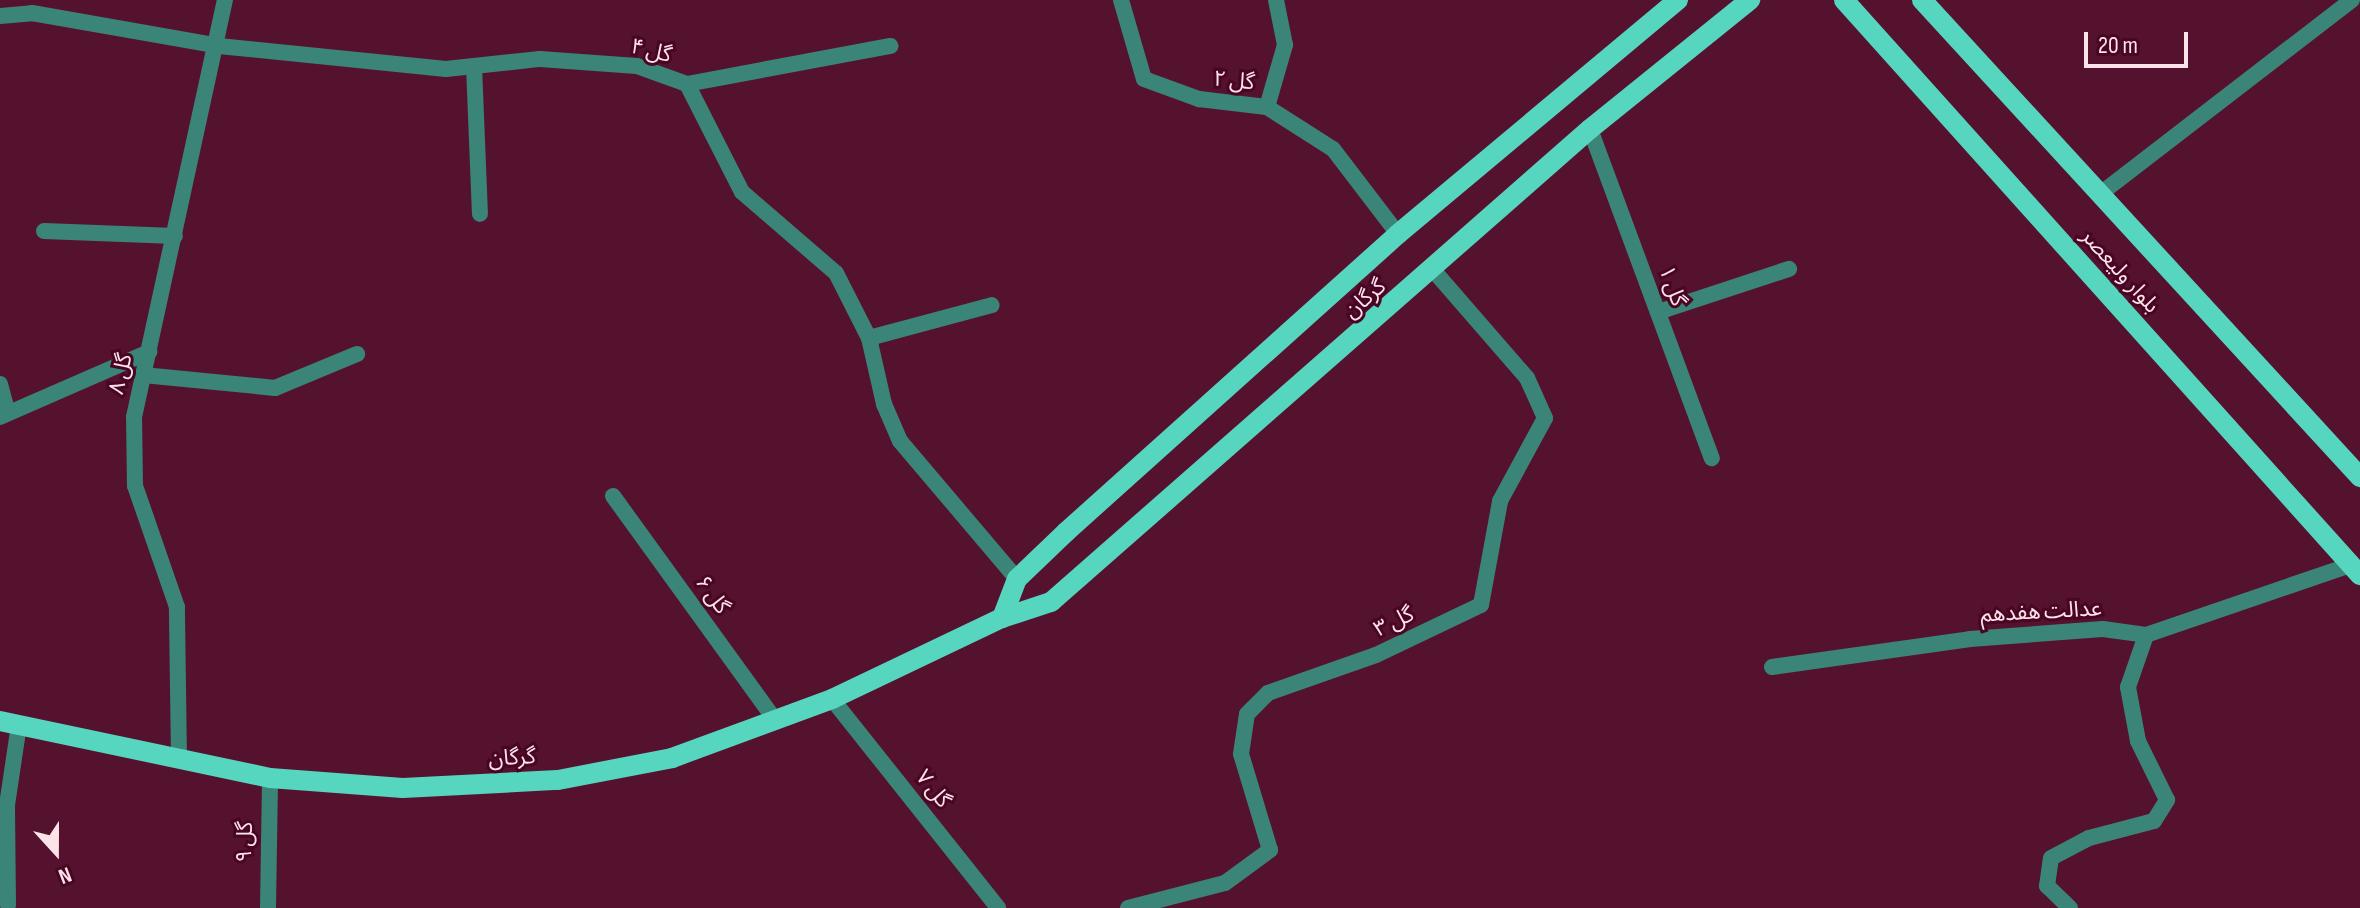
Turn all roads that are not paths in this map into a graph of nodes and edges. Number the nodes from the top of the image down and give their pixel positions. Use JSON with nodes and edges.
{"nodes":[{"id":1,"x":225,"y":0,"type":"edge"},
{"id":2,"x":1121,"y":0,"type":"edge"},
{"id":3,"x":1276,"y":0,"type":"edge"},
{"id":4,"x":1678,"y":0,"type":"edge"},
{"id":5,"x":1750,"y":0,"type":"edge"},
{"id":6,"x":1844,"y":0,"type":"edge"},
{"id":7,"x":1922,"y":0,"type":"edge"},
{"id":8,"x":2352,"y":0,"type":"edge"},
{"id":9,"x":0,"y":16,"type":"edge"},
{"id":10,"x":219,"y":46,"type":"junction"},
{"id":11,"x":890,"y":46,"type":"dead end"},
{"id":12,"x":474,"y":66,"type":"junction"},
{"id":13,"x":687,"y":84,"type":"junction"},
{"id":14,"x":1267,"y":107,"type":"junction"},
{"id":15,"x":1590,"y":129,"type":"junction"},
{"id":16,"x":2100,"y":194,"type":"junction"},
{"id":17,"x":480,"y":214,"type":"dead end"},
{"id":18,"x":44,"y":231,"type":"dead end"},
{"id":19,"x":1398,"y":234,"type":"junction"},
{"id":20,"x":175,"y":236,"type":"junction"},
{"id":21,"x":1789,"y":269,"type":"dead end"},
{"id":22,"x":1434,"y":271,"type":"junction"},
{"id":23,"x":992,"y":305,"type":"dead end"},
{"id":24,"x":1658,"y":312,"type":"junction"},
{"id":25,"x":869,"y":338,"type":"junction"},
{"id":26,"x":149,"y":352,"type":"junction"},
{"id":27,"x":357,"y":354,"type":"dead end"},
{"id":28,"x":143,"y":375,"type":"junction"},
{"id":29,"x":0,"y":384,"type":"edge"},
{"id":30,"x":4,"y":415,"type":"edge"},
{"id":31,"x":1712,"y":458,"type":"dead end"},
{"id":32,"x":2360,"y":477,"type":"edge"},
{"id":33,"x":613,"y":496,"type":"dead end"},
{"id":34,"x":2356,"y":570,"type":"edge"},
{"id":35,"x":1017,"y":579,"type":"junction"},
{"id":36,"x":1002,"y":618,"type":"junction"},
{"id":37,"x":2146,"y":635,"type":"junction"},
{"id":38,"x":1772,"y":667,"type":"dead end"},
{"id":39,"x":832,"y":699,"type":"junction"},
{"id":40,"x":775,"y":720,"type":"junction"},
{"id":41,"x":10,"y":723,"type":"edge"},
{"id":42,"x":179,"y":759,"type":"junction"},
{"id":43,"x":270,"y":778,"type":"junction"},
{"id":44,"x":6,"y":906,"type":"edge"},
{"id":45,"x":268,"y":908,"type":"edge"},
{"id":46,"x":998,"y":908,"type":"edge"},
{"id":47,"x":1128,"y":908,"type":"edge"},
{"id":48,"x":2070,"y":908,"type":"edge"}],
"edges":[{"from":1,"to":10,"type":"street","name":"گل ۸"},
{"from":2,"to":14,"type":"street","name":"گل ۲"},
{"from":3,"to":14,"type":"street"},
{"from":4,"to":19,"type":"main road","name":"گرگان"},
{"from":5,"to":15,"type":"main road","name":"گرگان"},
{"from":6,"to":34,"type":"main road","name":"بلوار ولیعصر"},
{"from":7,"to":16,"type":"main road","name":"بلوار ولیعصر"},
{"from":8,"to":16,"type":"street"},
{"from":9,"to":10,"type":"street","name":"گل ۴"},
{"from":10,"to":12,"type":"street","name":"گل ۴"},
{"from":10,"to":20,"type":"street","name":"گل ۸"},
{"from":11,"to":13,"type":"street"},
{"from":12,"to":13,"type":"street","name":"گل ۴"},
{"from":12,"to":17,"type":"street"},
{"from":13,"to":25,"type":"street","name":"گل ۴"},
{"from":14,"to":19,"type":"street","name":"گل ۲"},
{"from":15,"to":22,"type":"main road","name":"گرگان"},
{"from":15,"to":24,"type":"street","name":"گل ۱"},
{"from":16,"to":32,"type":"main road","name":"بلوار ولیعصر"},
{"from":18,"to":20,"type":"street"},
{"from":19,"to":35,"type":"main road","name":"گرگان"},
{"from":20,"to":26,"type":"street","name":"گل ۸"},
{"from":21,"to":24,"type":"street"},
{"from":22,"to":36,"type":"main road","name":"گرگان"},
{"from":22,"to":47,"type":"street","name":"گل ۳"},
{"from":23,"to":25,"type":"street"},
{"from":24,"to":31,"type":"street","name":"گل ۱"},
{"from":25,"to":35,"type":"street","name":"گل ۴"},
{"from":26,"to":28,"type":"street","name":"گل ۸"},
{"from":26,"to":30,"type":"street"},
{"from":27,"to":28,"type":"street"},
{"from":28,"to":42,"type":"street","name":"گل ۸"},
{"from":29,"to":30,"type":"street"},
{"from":33,"to":40,"type":"street","name":"گل ۶"},
{"from":34,"to":37,"type":"street","name":"عدالت هفدهم"},
{"from":35,"to":36,"type":"main road","name":"گرگان"},
{"from":36,"to":39,"type":"main road","name":"گرگان"},
{"from":37,"to":38,"type":"street","name":"عدالت هفدهم"},
{"from":37,"to":48,"type":"street"},
{"from":39,"to":40,"type":"main road","name":"گرگان"},
{"from":39,"to":46,"type":"street","name":"گل ۷"},
{"from":40,"to":43,"type":"main road","name":"گرگان"},
{"from":41,"to":42,"type":"main road","name":"گرگان"},
{"from":41,"to":44,"type":"street"},
{"from":42,"to":43,"type":"main road","name":"گرگان"},
{"from":43,"to":45,"type":"street","name":"گل ۹"}]}
